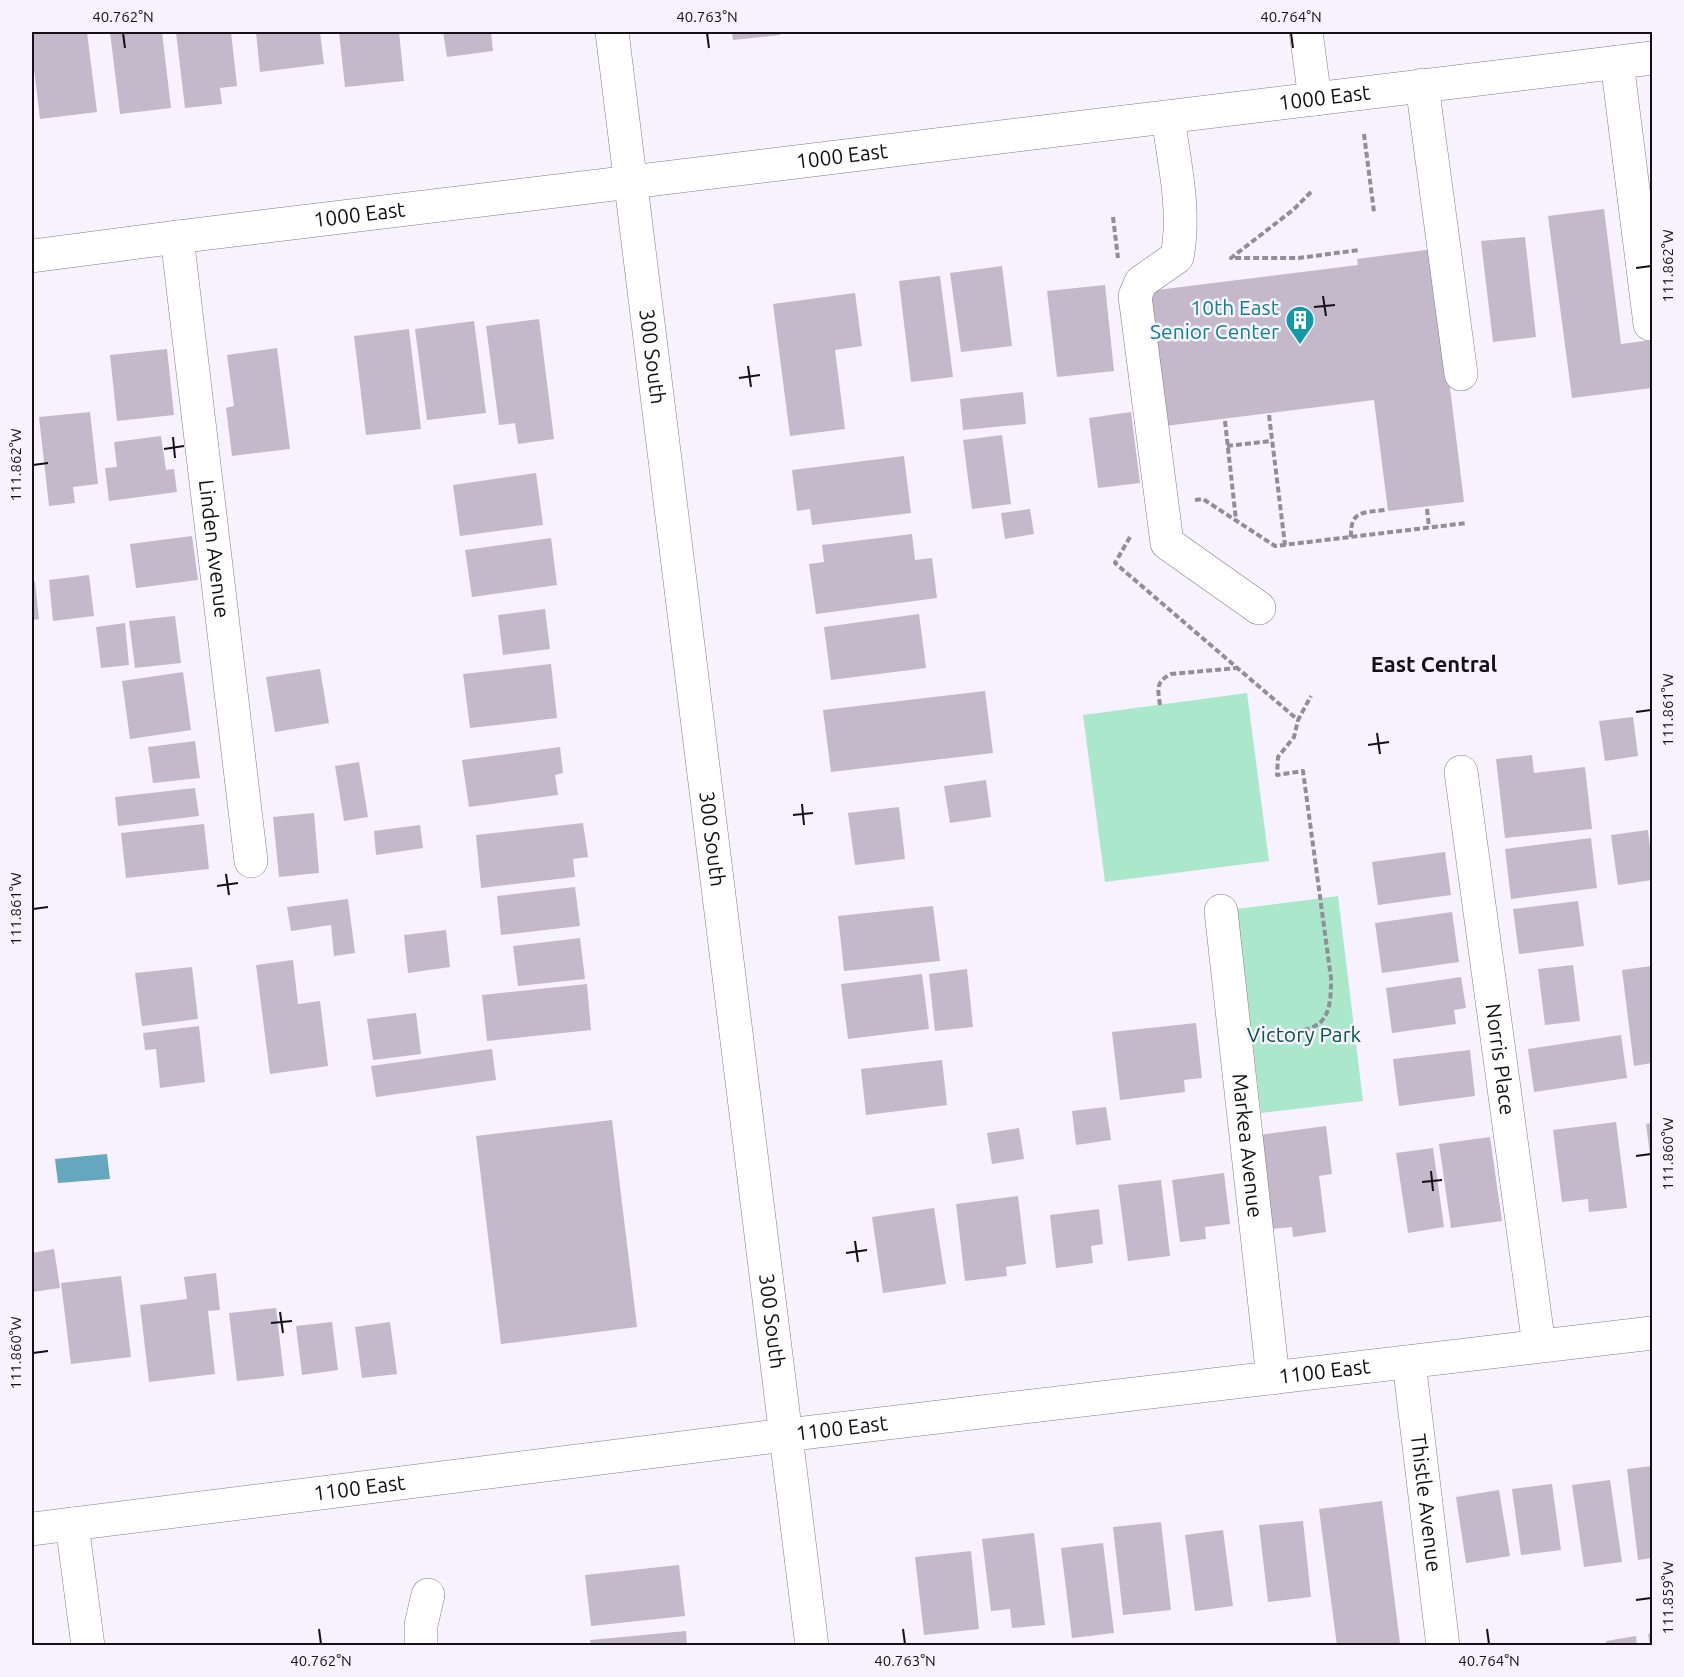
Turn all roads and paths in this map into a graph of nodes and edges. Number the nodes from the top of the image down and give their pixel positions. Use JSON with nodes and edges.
{"nodes":[{"id":1,"x":612,"y":32,"type":"edge"},
{"id":2,"x":1306,"y":32,"type":"edge"},
{"id":3,"x":1653,"y":57,"type":"edge"},
{"id":4,"x":1617,"y":62,"type":"junction"},
{"id":5,"x":1422,"y":85,"type":"junction"},
{"id":6,"x":1315,"y":99,"type":"junction"},
{"id":7,"x":1168,"y":117,"type":"junction"},
{"id":8,"x":1364,"y":134,"type":"dead end"},
{"id":9,"x":631,"y":182,"type":"junction"},
{"id":10,"x":1311,"y":192,"type":"dead end"},
{"id":11,"x":1374,"y":212,"type":"dead end"},
{"id":12,"x":177,"y":237,"type":"junction"},
{"id":13,"x":1359,"y":250,"type":"dead end"},
{"id":14,"x":32,"y":256,"type":"edge"},
{"id":15,"x":1650,"y":324,"type":"dead end"},
{"id":16,"x":1461,"y":375,"type":"dead end"},
{"id":17,"x":1269,"y":415,"type":"dead end"},
{"id":18,"x":1225,"y":421,"type":"dead end"},
{"id":19,"x":1272,"y":441,"type":"junction"},
{"id":20,"x":1227,"y":446,"type":"junction"},
{"id":21,"x":1193,"y":500,"type":"dead end"},
{"id":22,"x":1427,"y":509,"type":"dead end"},
{"id":23,"x":1385,"y":510,"type":"dead end"},
{"id":24,"x":1236,"y":520,"type":"junction"},
{"id":25,"x":1467,"y":522,"type":"dead end"},
{"id":26,"x":1429,"y":527,"type":"junction"},
{"id":27,"x":1351,"y":537,"type":"junction"},
{"id":28,"x":1285,"y":545,"type":"junction"},
{"id":29,"x":1259,"y":608,"type":"dead end"},
{"id":30,"x":1238,"y":668,"type":"dead end"},
{"id":31,"x":1160,"y":705,"type":"dead end"},
{"id":32,"x":1298,"y":720,"type":"dead end"},
{"id":33,"x":1461,"y":772,"type":"dead end"},
{"id":34,"x":251,"y":861,"type":"dead end"},
{"id":35,"x":1221,"y":911,"type":"dead end"},
{"id":36,"x":1235,"y":1039,"type":"junction"},
{"id":37,"x":1653,"y":1333,"type":"edge"},
{"id":38,"x":1539,"y":1346,"type":"junction"},
{"id":39,"x":1409,"y":1362,"type":"junction"},
{"id":40,"x":1274,"y":1378,"type":"junction"},
{"id":41,"x":786,"y":1435,"type":"junction"},
{"id":42,"x":72,"y":1524,"type":"junction"},
{"id":43,"x":32,"y":1529,"type":"edge"},
{"id":44,"x":428,"y":1595,"type":"dead end"},
{"id":45,"x":88,"y":1646,"type":"edge"},
{"id":46,"x":421,"y":1646,"type":"edge"},
{"id":47,"x":812,"y":1646,"type":"edge"},
{"id":48,"x":1443,"y":1646,"type":"edge"}],
"edges":[{"from":1,"to":9,"type":"street","name":"300 South"},
{"from":2,"to":6,"type":"street"},
{"from":3,"to":4,"type":"street","name":"1000 East"},
{"from":4,"to":5,"type":"street","name":"1000 East"},
{"from":4,"to":15,"type":"street"},
{"from":5,"to":6,"type":"street","name":"1000 East"},
{"from":5,"to":16,"type":"street"},
{"from":6,"to":7,"type":"street","name":"1000 East"},
{"from":7,"to":9,"type":"street","name":"1000 East"},
{"from":7,"to":29,"type":"street"},
{"from":8,"to":11,"type":"path"},
{"from":9,"to":12,"type":"street","name":"1000 East"},
{"from":9,"to":41,"type":"street","name":"300 South"},
{"from":10,"to":13,"type":"path"},
{"from":12,"to":14,"type":"street","name":"1000 East"},
{"from":12,"to":34,"type":"street","name":"Linden Avenue"},
{"from":17,"to":19,"type":"path"},
{"from":18,"to":20,"type":"path"},
{"from":19,"to":20,"type":"path"},
{"from":19,"to":28,"type":"path"},
{"from":20,"to":24,"type":"path"},
{"from":21,"to":24,"type":"path"},
{"from":22,"to":26,"type":"path"},
{"from":23,"to":27,"type":"path"},
{"from":24,"to":28,"type":"path"},
{"from":25,"to":26,"type":"path"},
{"from":26,"to":27,"type":"path"},
{"from":27,"to":28,"type":"path"},
{"from":30,"to":31,"type":"path"},
{"from":32,"to":36,"type":"path"},
{"from":33,"to":38,"type":"street","name":"Norris Place"},
{"from":35,"to":36,"type":"street","name":"Markea Avenue"},
{"from":36,"to":40,"type":"street","name":"Markea Avenue"},
{"from":37,"to":38,"type":"street","name":"1100 East"},
{"from":38,"to":39,"type":"street","name":"1100 East"},
{"from":39,"to":40,"type":"street","name":"1100 East"},
{"from":39,"to":48,"type":"street","name":"Thistle Avenue"},
{"from":40,"to":41,"type":"street","name":"1100 East"},
{"from":41,"to":42,"type":"street","name":"1100 East"},
{"from":41,"to":47,"type":"street","name":"300 South"},
{"from":42,"to":43,"type":"street","name":"1100 East"},
{"from":42,"to":45,"type":"street"},
{"from":44,"to":46,"type":"street"}]}
